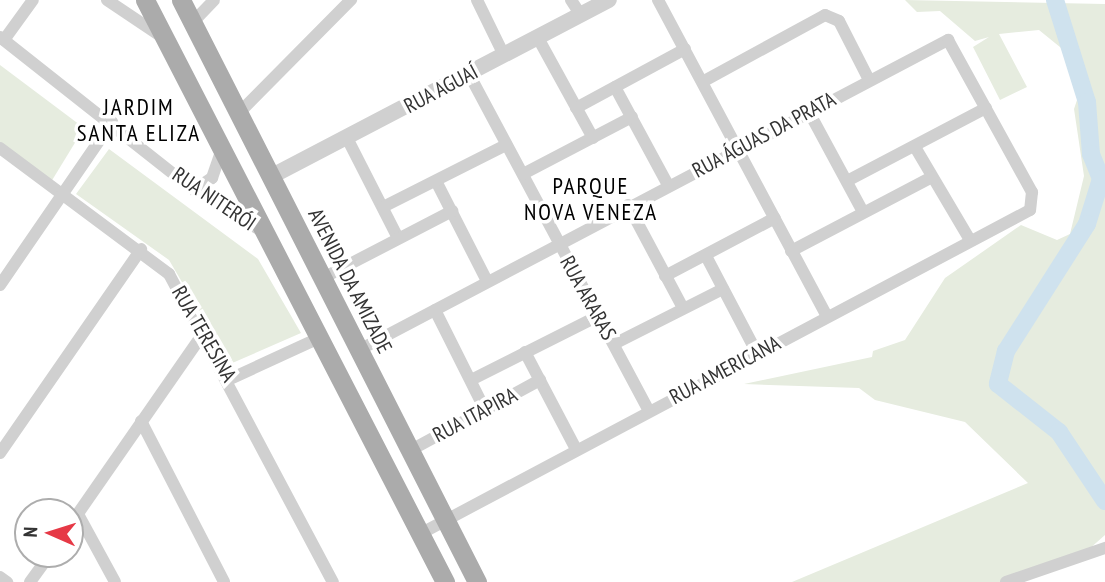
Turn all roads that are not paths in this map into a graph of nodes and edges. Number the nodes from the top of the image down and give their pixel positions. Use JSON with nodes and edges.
{"nodes":[{"id":1,"x":33,"y":0,"type":"edge"},
{"id":2,"x":145,"y":0,"type":"edge"},
{"id":3,"x":180,"y":0,"type":"edge"},
{"id":4,"x":214,"y":0,"type":"edge"},
{"id":5,"x":351,"y":0,"type":"edge"},
{"id":6,"x":477,"y":0,"type":"edge"},
{"id":7,"x":609,"y":0,"type":"edge"},
{"id":8,"x":658,"y":0,"type":"edge"},
{"id":9,"x":109,"y":1,"type":"edge"},
{"id":10,"x":576,"y":7,"type":"edge"},
{"id":11,"x":193,"y":22,"type":"junction"},
{"id":12,"x":2,"y":38,"type":"edge"},
{"id":13,"x":538,"y":38,"type":"junction"},
{"id":14,"x":166,"y":40,"type":"junction"},
{"id":15,"x":685,"y":49,"type":"junction"},
{"id":16,"x":504,"y":55,"type":"junction"},
{"id":17,"x":469,"y":74,"type":"junction"},
{"id":18,"x":869,"y":80,"type":"junction"},
{"id":19,"x":704,"y":81,"type":"junction"},
{"id":20,"x":615,"y":87,"type":"junction"},
{"id":21,"x":576,"y":108,"type":"junction"},
{"id":22,"x":986,"y":108,"type":"junction"},
{"id":23,"x":809,"y":112,"type":"junction"},
{"id":24,"x":238,"y":114,"type":"junction"},
{"id":25,"x":632,"y":117,"type":"junction"},
{"id":26,"x":112,"y":122,"type":"junction"},
{"id":27,"x":347,"y":138,"type":"junction"},
{"id":28,"x":593,"y":138,"type":"junction"},
{"id":29,"x":506,"y":145,"type":"junction"},
{"id":30,"x":915,"y":147,"type":"junction"},
{"id":31,"x":0,"y":148,"type":"edge"},
{"id":32,"x":222,"y":149,"type":"junction"},
{"id":33,"x":739,"y":151,"type":"junction"},
{"id":34,"x":523,"y":174,"type":"junction"},
{"id":35,"x":272,"y":176,"type":"junction"},
{"id":36,"x":932,"y":177,"type":"junction"},
{"id":37,"x":436,"y":181,"type":"junction"},
{"id":38,"x":847,"y":181,"type":"junction"},
{"id":39,"x":667,"y":185,"type":"junction"},
{"id":40,"x":194,"y":190,"type":"junction"},
{"id":41,"x":65,"y":193,"type":"junction"},
{"id":42,"x":628,"y":205,"type":"junction"},
{"id":43,"x":383,"y":207,"type":"junction"},
{"id":44,"x":452,"y":211,"type":"junction"},
{"id":45,"x":863,"y":212,"type":"junction"},
{"id":46,"x":775,"y":218,"type":"junction"},
{"id":47,"x":262,"y":232,"type":"junction"},
{"id":48,"x":398,"y":238,"type":"junction"},
{"id":49,"x":970,"y":240,"type":"junction"},
{"id":50,"x":559,"y":243,"type":"junction"},
{"id":51,"x":306,"y":245,"type":"junction"},
{"id":52,"x":141,"y":249,"type":"junction"},
{"id":53,"x":792,"y":251,"type":"junction"},
{"id":54,"x":706,"y":256,"type":"junction"},
{"id":55,"x":665,"y":276,"type":"junction"},
{"id":56,"x":321,"y":279,"type":"junction"},
{"id":57,"x":487,"y":281,"type":"junction"},
{"id":58,"x":0,"y":285,"type":"edge"},
{"id":59,"x":723,"y":289,"type":"junction"},
{"id":60,"x":683,"y":308,"type":"junction"},
{"id":61,"x":435,"y":310,"type":"junction"},
{"id":62,"x":826,"y":315,"type":"junction"},
{"id":63,"x":598,"y":316,"type":"junction"},
{"id":64,"x":204,"y":332,"type":"junction"},
{"id":65,"x":319,"y":338,"type":"junction"},
{"id":66,"x":614,"y":344,"type":"junction"},
{"id":67,"x":359,"y":350,"type":"junction"},
{"id":68,"x":525,"y":352,"type":"junction"},
{"id":69,"x":757,"y":353,"type":"junction"},
{"id":70,"x":230,"y":379,"type":"junction"},
{"id":71,"x":471,"y":380,"type":"junction"},
{"id":72,"x":540,"y":380,"type":"junction"},
{"id":73,"x":485,"y":410,"type":"junction"},
{"id":74,"x":649,"y":411,"type":"junction"},
{"id":75,"x":141,"y":421,"type":"junction"},
{"id":76,"x":576,"y":449,"type":"junction"},
{"id":77,"x":411,"y":450,"type":"junction"},
{"id":78,"x":0,"y":453,"type":"edge"},
{"id":79,"x":84,"y":505,"type":"edge"},
{"id":80,"x":445,"y":519,"type":"junction"},
{"id":81,"x":84,"y":525,"type":"edge"},
{"id":82,"x":420,"y":534,"type":"junction"},
{"id":83,"x":1105,"y":548,"type":"edge"},
{"id":84,"x":0,"y":578,"type":"edge"},
{"id":85,"x":7,"y":582,"type":"edge"},
{"id":86,"x":115,"y":582,"type":"edge"},
{"id":87,"x":223,"y":582,"type":"edge"},
{"id":88,"x":333,"y":582,"type":"edge"},
{"id":89,"x":445,"y":582,"type":"edge"},
{"id":90,"x":477,"y":582,"type":"edge"},
{"id":91,"x":1006,"y":582,"type":"edge"}],
"edges":[{"from":1,"to":12,"type":"street"},
{"from":2,"to":14,"type":"main road"},
{"from":3,"to":11,"type":"main road","name":"AVENIDA DA AMIZADE"},
{"from":4,"to":11,"type":"street"},
{"from":5,"to":24,"type":"street"},
{"from":6,"to":16,"type":"street"},
{"from":7,"to":10,"type":"street","name":"RUA AGUAÍ"},
{"from":8,"to":15,"type":"street"},
{"from":9,"to":14,"type":"street"},
{"from":10,"to":13,"type":"street","name":"RUA AGUAÍ"},
{"from":11,"to":24,"type":"main road","name":"AVENIDA DA AMIZADE"},
{"from":12,"to":26,"type":"street","name":"RUA NITERÓI"},
{"from":13,"to":16,"type":"street","name":"RUA AGUAÍ"},
{"from":13,"to":21,"type":"street"},
{"from":14,"to":32,"type":"main road"},
{"from":15,"to":19,"type":"street"},
{"from":15,"to":20,"type":"street"},
{"from":16,"to":17,"type":"street","name":"RUA AGUAÍ"},
{"from":17,"to":27,"type":"street","name":"RUA AGUAÍ"},
{"from":17,"to":29,"type":"street","name":"RUA ARARAS"},
{"from":18,"to":19,"type":"street"},
{"from":18,"to":22,"type":"street","name":"RUA ÁGUAS DA PRATA"},
{"from":18,"to":23,"type":"street","name":"RUA ÁGUAS DA PRATA"},
{"from":19,"to":33,"type":"street"},
{"from":20,"to":21,"type":"street"},
{"from":20,"to":25,"type":"street"},
{"from":21,"to":28,"type":"street"},
{"from":22,"to":30,"type":"street"},
{"from":22,"to":49,"type":"street","name":"RUA AMERICANA"},
{"from":23,"to":33,"type":"street","name":"RUA ÁGUAS DA PRATA"},
{"from":23,"to":38,"type":"street"},
{"from":24,"to":35,"type":"main road","name":"AVENIDA DA AMIZADE"},
{"from":25,"to":28,"type":"street"},
{"from":25,"to":39,"type":"street"},
{"from":26,"to":40,"type":"street","name":"RUA NITERÓI"},
{"from":26,"to":41,"type":"street"},
{"from":27,"to":35,"type":"street","name":"RUA AGUAÍ"},
{"from":27,"to":43,"type":"street"},
{"from":28,"to":34,"type":"street"},
{"from":29,"to":34,"type":"street","name":"RUA ARARAS"},
{"from":29,"to":37,"type":"street"},
{"from":30,"to":36,"type":"street"},
{"from":30,"to":38,"type":"street"},
{"from":31,"to":41,"type":"street","name":"RUA TERESINA"},
{"from":32,"to":40,"type":"street"},
{"from":32,"to":47,"type":"main road"},
{"from":33,"to":39,"type":"street","name":"RUA ÁGUAS DA PRATA"},
{"from":33,"to":46,"type":"street"},
{"from":34,"to":50,"type":"street","name":"RUA ARARAS"},
{"from":35,"to":51,"type":"main road","name":"AVENIDA DA AMIZADE"},
{"from":36,"to":45,"type":"street"},
{"from":36,"to":49,"type":"street"},
{"from":37,"to":43,"type":"street"},
{"from":37,"to":44,"type":"street"},
{"from":38,"to":45,"type":"street"},
{"from":39,"to":42,"type":"street","name":"RUA ÁGUAS DA PRATA"},
{"from":40,"to":47,"type":"street","name":"RUA NITERÓI"},
{"from":41,"to":52,"type":"street","name":"RUA TERESINA"},
{"from":41,"to":58,"type":"street"},
{"from":42,"to":50,"type":"street","name":"RUA ÁGUAS DA PRATA"},
{"from":42,"to":55,"type":"street"},
{"from":43,"to":48,"type":"street"},
{"from":44,"to":48,"type":"street"},
{"from":44,"to":57,"type":"street"},
{"from":45,"to":53,"type":"street"},
{"from":46,"to":53,"type":"street"},
{"from":46,"to":54,"type":"street"},
{"from":47,"to":51,"type":"main road"},
{"from":47,"to":65,"type":"main road"},
{"from":48,"to":56,"type":"street"},
{"from":49,"to":62,"type":"street","name":"RUA AMERICANA"},
{"from":50,"to":57,"type":"street","name":"RUA ÁGUAS DA PRATA"},
{"from":50,"to":63,"type":"street","name":"RUA ARARAS"},
{"from":51,"to":56,"type":"main road","name":"AVENIDA DA AMIZADE"},
{"from":52,"to":64,"type":"street","name":"RUA TERESINA"},
{"from":52,"to":78,"type":"street"},
{"from":53,"to":62,"type":"street"},
{"from":54,"to":55,"type":"street"},
{"from":54,"to":59,"type":"street"},
{"from":55,"to":60,"type":"street"},
{"from":56,"to":67,"type":"main road","name":"AVENIDA DA AMIZADE"},
{"from":57,"to":61,"type":"street","name":"RUA ÁGUAS DA PRATA"},
{"from":59,"to":60,"type":"street"},
{"from":59,"to":69,"type":"street"},
{"from":60,"to":66,"type":"street"},
{"from":61,"to":67,"type":"street","name":"RUA ÁGUAS DA PRATA"},
{"from":61,"to":71,"type":"street"},
{"from":62,"to":69,"type":"street","name":"RUA AMERICANA"},
{"from":63,"to":66,"type":"street","name":"RUA ARARAS"},
{"from":63,"to":68,"type":"street"},
{"from":64,"to":70,"type":"street","name":"RUA TERESINA"},
{"from":64,"to":75,"type":"street"},
{"from":65,"to":70,"type":"street"},
{"from":65,"to":82,"type":"main road"},
{"from":66,"to":74,"type":"street","name":"RUA ARARAS"},
{"from":67,"to":77,"type":"main road","name":"AVENIDA DA AMIZADE"},
{"from":68,"to":71,"type":"street"},
{"from":68,"to":72,"type":"street"},
{"from":69,"to":74,"type":"street","name":"RUA AMERICANA"},
{"from":70,"to":88,"type":"street","name":"RUA TERESINA"},
{"from":71,"to":73,"type":"street"},
{"from":72,"to":73,"type":"street","name":"RUA ITAPIRA"},
{"from":72,"to":76,"type":"street"},
{"from":73,"to":77,"type":"street","name":"RUA ITAPIRA"},
{"from":74,"to":76,"type":"street","name":"RUA AMERICANA"},
{"from":75,"to":79,"type":"street"},
{"from":75,"to":87,"type":"street"},
{"from":76,"to":80,"type":"street","name":"RUA AMERICANA"},
{"from":77,"to":80,"type":"main road","name":"AVENIDA DA AMIZADE"},
{"from":80,"to":82,"type":"street","name":"RUA AMERICANA"},
{"from":80,"to":90,"type":"main road","name":"AVENIDA DA AMIZADE"},
{"from":81,"to":86,"type":"street"},
{"from":82,"to":89,"type":"main road"},
{"from":83,"to":91,"type":"street"},
{"from":84,"to":85,"type":"street"}]}
